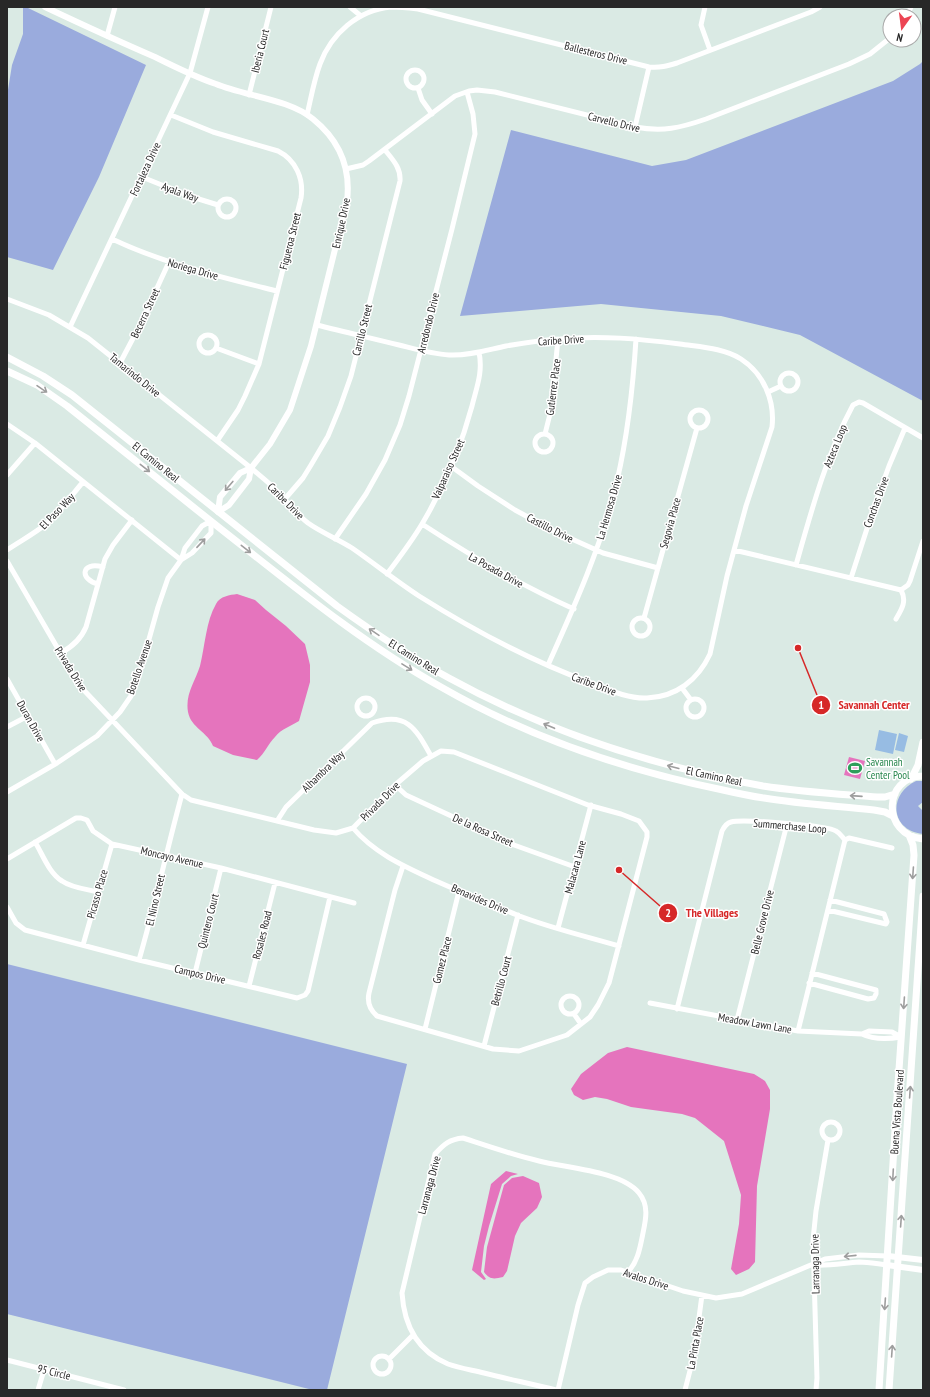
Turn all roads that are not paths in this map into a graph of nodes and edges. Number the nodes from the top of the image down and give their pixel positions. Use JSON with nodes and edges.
{"nodes":[{"id":1,"x":45,"y":7,"type":"edge"},
{"id":2,"x":115,"y":7,"type":"edge"},
{"id":3,"x":208,"y":7,"type":"edge"},
{"id":4,"x":271,"y":7,"type":"edge"},
{"id":5,"x":350,"y":7,"type":"edge"},
{"id":6,"x":364,"y":7,"type":"edge"},
{"id":7,"x":705,"y":7,"type":"edge"},
{"id":8,"x":820,"y":7,"type":"edge"},
{"id":9,"x":363,"y":15,"type":"junction"},
{"id":10,"x":108,"y":36,"type":"junction"},
{"id":11,"x":882,"y":44,"type":"edge"},
{"id":12,"x":710,"y":50,"type":"junction"},
{"id":13,"x":649,"y":67,"type":"junction"},
{"id":14,"x":190,"y":74,"type":"junction"},
{"id":15,"x":418,"y":88,"type":"dead end"},
{"id":16,"x":467,"y":92,"type":"junction"},
{"id":17,"x":249,"y":95,"type":"junction"},
{"id":18,"x":432,"y":114,"type":"junction"},
{"id":19,"x":171,"y":115,"type":"junction"},
{"id":20,"x":307,"y":115,"type":"junction"},
{"id":21,"x":635,"y":127,"type":"junction"},
{"id":22,"x":385,"y":150,"type":"junction"},
{"id":23,"x":346,"y":169,"type":"junction"},
{"id":24,"x":142,"y":177,"type":"junction"},
{"id":25,"x":218,"y":205,"type":"dead end"},
{"id":26,"x":112,"y":239,"type":"junction"},
{"id":27,"x":169,"y":262,"type":"junction"},
{"id":28,"x":277,"y":291,"type":"junction"},
{"id":29,"x":7,"y":299,"type":"edge"},
{"id":30,"x":317,"y":325,"type":"junction"},
{"id":31,"x":70,"y":327,"type":"junction"},
{"id":32,"x":361,"y":336,"type":"junction"},
{"id":33,"x":558,"y":339,"type":"junction"},
{"id":34,"x":636,"y":339,"type":"junction"},
{"id":35,"x":216,"y":348,"type":"dead end"},
{"id":36,"x":422,"y":350,"type":"junction"},
{"id":37,"x":479,"y":352,"type":"junction"},
{"id":38,"x":7,"y":357,"type":"edge"},
{"id":39,"x":120,"y":363,"type":"junction"},
{"id":40,"x":259,"y":364,"type":"junction"},
{"id":41,"x":7,"y":371,"type":"edge"},
{"id":42,"x":781,"y":386,"type":"dead end"},
{"id":43,"x":768,"y":392,"type":"junction"},
{"id":44,"x":7,"y":424,"type":"edge"},
{"id":45,"x":697,"y":428,"type":"dead end"},
{"id":46,"x":905,"y":428,"type":"junction"},
{"id":47,"x":545,"y":434,"type":"dead end"},
{"id":48,"x":923,"y":438,"type":"edge"},
{"id":49,"x":217,"y":441,"type":"junction"},
{"id":50,"x":35,"y":443,"type":"junction"},
{"id":51,"x":452,"y":467,"type":"junction"},
{"id":52,"x":251,"y":468,"type":"junction"},
{"id":53,"x":7,"y":475,"type":"edge"},
{"id":54,"x":83,"y":482,"type":"junction"},
{"id":55,"x":284,"y":500,"type":"junction"},
{"id":56,"x":218,"y":512,"type":"junction"},
{"id":57,"x":132,"y":520,"type":"junction"},
{"id":58,"x":211,"y":521,"type":"junction"},
{"id":59,"x":422,"y":524,"type":"junction"},
{"id":60,"x":335,"y":539,"type":"junction"},
{"id":61,"x":923,"y":541,"type":"edge"},
{"id":62,"x":7,"y":550,"type":"edge"},
{"id":63,"x":734,"y":550,"type":"junction"},
{"id":64,"x":597,"y":551,"type":"junction"},
{"id":65,"x":181,"y":560,"type":"junction"},
{"id":66,"x":7,"y":561,"type":"edge"},
{"id":67,"x":796,"y":565,"type":"junction"},
{"id":68,"x":103,"y":567,"type":"junction"},
{"id":69,"x":658,"y":568,"type":"junction"},
{"id":70,"x":387,"y":574,"type":"junction"},
{"id":71,"x":851,"y":578,"type":"junction"},
{"id":72,"x":98,"y":584,"type":"junction"},
{"id":73,"x":901,"y":590,"type":"junction"},
{"id":74,"x":574,"y":609,"type":"junction"},
{"id":75,"x":644,"y":618,"type":"dead end"},
{"id":76,"x":896,"y":620,"type":"dead end"},
{"id":77,"x":61,"y":653,"type":"junction"},
{"id":78,"x":548,"y":665,"type":"junction"},
{"id":79,"x":7,"y":679,"type":"edge"},
{"id":80,"x":682,"y":688,"type":"junction"},
{"id":81,"x":691,"y":700,"type":"dead end"},
{"id":82,"x":28,"y":716,"type":"junction"},
{"id":83,"x":370,"y":716,"type":"dead end"},
{"id":84,"x":113,"y":721,"type":"junction"},
{"id":85,"x":372,"y":723,"type":"junction"},
{"id":86,"x":7,"y":727,"type":"edge"},
{"id":87,"x":923,"y":742,"type":"edge"},
{"id":88,"x":431,"y":756,"type":"junction"},
{"id":89,"x":55,"y":764,"type":"junction"},
{"id":90,"x":923,"y":776,"type":"edge"},
{"id":91,"x":911,"y":779,"type":"junction"},
{"id":92,"x":395,"y":786,"type":"junction"},
{"id":93,"x":7,"y":792,"type":"edge"},
{"id":94,"x":814,"y":792,"type":"junction"},
{"id":95,"x":182,"y":794,"type":"junction"},
{"id":96,"x":895,"y":794,"type":"junction"},
{"id":97,"x":812,"y":804,"type":"junction"},
{"id":98,"x":591,"y":805,"type":"junction"},
{"id":99,"x":893,"y":816,"type":"junction"},
{"id":100,"x":277,"y":822,"type":"junction"},
{"id":101,"x":786,"y":824,"type":"junction"},
{"id":102,"x":353,"y":828,"type":"junction"},
{"id":103,"x":909,"y":835,"type":"junction"},
{"id":104,"x":923,"y":838,"type":"edge"},
{"id":105,"x":845,"y":840,"type":"junction"},
{"id":106,"x":35,"y":842,"type":"junction"},
{"id":107,"x":112,"y":844,"type":"junction"},
{"id":108,"x":892,"y":848,"type":"dead end"},
{"id":109,"x":165,"y":856,"type":"junction"},
{"id":110,"x":7,"y":858,"type":"edge"},
{"id":111,"x":403,"y":866,"type":"junction"},
{"id":112,"x":575,"y":867,"type":"junction"},
{"id":113,"x":221,"y":868,"type":"junction"},
{"id":114,"x":275,"y":883,"type":"junction"},
{"id":115,"x":459,"y":891,"type":"junction"},
{"id":116,"x":98,"y":892,"type":"junction"},
{"id":117,"x":923,"y":896,"type":"edge"},
{"id":118,"x":330,"y":897,"type":"junction"},
{"id":119,"x":830,"y":900,"type":"junction"},
{"id":120,"x":354,"y":903,"type":"dead end"},
{"id":121,"x":7,"y":907,"type":"edge"},
{"id":122,"x":828,"y":910,"type":"junction"},
{"id":123,"x":518,"y":915,"type":"junction"},
{"id":124,"x":558,"y":928,"type":"junction"},
{"id":125,"x":83,"y":945,"type":"junction"},
{"id":126,"x":619,"y":946,"type":"junction"},
{"id":127,"x":139,"y":960,"type":"junction"},
{"id":128,"x":195,"y":973,"type":"junction"},
{"id":129,"x":812,"y":973,"type":"junction"},
{"id":130,"x":809,"y":983,"type":"junction"},
{"id":131,"x":249,"y":986,"type":"junction"},
{"id":132,"x":650,"y":1003,"type":"dead end"},
{"id":133,"x":678,"y":1009,"type":"junction"},
{"id":134,"x":574,"y":1014,"type":"dead end"},
{"id":135,"x":737,"y":1020,"type":"junction"},
{"id":136,"x":581,"y":1024,"type":"junction"},
{"id":137,"x":425,"y":1030,"type":"junction"},
{"id":138,"x":798,"y":1031,"type":"junction"},
{"id":139,"x":902,"y":1037,"type":"junction"},
{"id":140,"x":914,"y":1038,"type":"junction"},
{"id":141,"x":484,"y":1046,"type":"junction"},
{"id":142,"x":828,"y":1140,"type":"dead end"},
{"id":143,"x":888,"y":1256,"type":"junction"},
{"id":144,"x":899,"y":1257,"type":"junction"},
{"id":145,"x":923,"y":1260,"type":"edge"},
{"id":146,"x":813,"y":1265,"type":"junction"},
{"id":147,"x":887,"y":1265,"type":"junction"},
{"id":148,"x":898,"y":1266,"type":"junction"},
{"id":149,"x":923,"y":1270,"type":"edge"},
{"id":150,"x":628,"y":1272,"type":"junction"},
{"id":151,"x":702,"y":1295,"type":"junction"},
{"id":152,"x":414,"y":1334,"type":"junction"},
{"id":153,"x":389,"y":1359,"type":"dead end"},
{"id":154,"x":7,"y":1360,"type":"edge"},
{"id":155,"x":44,"y":1370,"type":"junction"},
{"id":156,"x":102,"y":1387,"type":"edge"},
{"id":157,"x":38,"y":1390,"type":"edge"},
{"id":158,"x":124,"y":1390,"type":"edge"},
{"id":159,"x":557,"y":1390,"type":"edge"},
{"id":160,"x":685,"y":1390,"type":"edge"},
{"id":161,"x":816,"y":1390,"type":"edge"},
{"id":162,"x":879,"y":1390,"type":"edge"},
{"id":163,"x":889,"y":1390,"type":"edge"}],
"edges":[{"from":1,"to":10,"type":"street","name":"Enrique Drive"},
{"from":2,"to":10,"type":"street"},
{"from":3,"to":14,"type":"street","name":"Fortaleza Drive"},
{"from":4,"to":17,"type":"street","name":"Iberia Court"},
{"from":5,"to":9,"type":"street"},
{"from":6,"to":9,"type":"street"},
{"from":7,"to":12,"type":"street"},
{"from":8,"to":12,"type":"street","name":"Ballesteros Drive"},
{"from":9,"to":13,"type":"street","name":"Ballesteros Drive"},
{"from":9,"to":20,"type":"street","name":"Ballesteros Drive"},
{"from":10,"to":14,"type":"street","name":"Enrique Drive"},
{"from":11,"to":21,"type":"street","name":"Carvello Drive"},
{"from":12,"to":13,"type":"street","name":"Ballesteros Drive"},
{"from":13,"to":21,"type":"street"},
{"from":14,"to":17,"type":"street","name":"Enrique Drive"},
{"from":14,"to":19,"type":"street","name":"Fortaleza Drive"},
{"from":15,"to":18,"type":"street"},
{"from":16,"to":18,"type":"street","name":"Carvello Drive"},
{"from":16,"to":21,"type":"street","name":"Carvello Drive"},
{"from":16,"to":36,"type":"street","name":"Arredondo Drive"},
{"from":17,"to":20,"type":"street","name":"Enrique Drive"},
{"from":18,"to":22,"type":"street","name":"Carvello Drive"},
{"from":19,"to":24,"type":"street","name":"Fortaleza Drive"},
{"from":19,"to":28,"type":"street","name":"Figueroa Street"},
{"from":20,"to":23,"type":"street","name":"Enrique Drive"},
{"from":22,"to":23,"type":"street","name":"Carvello Drive"},
{"from":22,"to":32,"type":"street","name":"Carrillo Street"},
{"from":23,"to":30,"type":"street","name":"Enrique Drive"},
{"from":24,"to":25,"type":"street","name":"Ayala Way"},
{"from":24,"to":26,"type":"street","name":"Fortaleza Drive"},
{"from":26,"to":27,"type":"street","name":"Noriega Drive"},
{"from":26,"to":31,"type":"street","name":"Fortaleza Drive"},
{"from":27,"to":28,"type":"street","name":"Noriega Drive"},
{"from":27,"to":39,"type":"street","name":"Becerra Street"},
{"from":28,"to":40,"type":"street","name":"Figueroa Street"},
{"from":29,"to":31,"type":"street","name":"Tamarindo Drive"},
{"from":30,"to":32,"type":"street","name":"Caribe Drive"},
{"from":30,"to":52,"type":"street","name":"Enrique Drive"},
{"from":31,"to":39,"type":"street","name":"Tamarindo Drive"},
{"from":32,"to":36,"type":"street","name":"Caribe Drive"},
{"from":32,"to":55,"type":"street","name":"Carrillo Street"},
{"from":33,"to":34,"type":"street","name":"Caribe Drive"},
{"from":33,"to":37,"type":"street","name":"Caribe Drive"},
{"from":33,"to":47,"type":"street","name":"Gutierrez Place"},
{"from":34,"to":43,"type":"street","name":"Caribe Drive"},
{"from":34,"to":64,"type":"street","name":"La Hermosa Drive"},
{"from":35,"to":40,"type":"street"},
{"from":36,"to":37,"type":"street","name":"Caribe Drive"},
{"from":36,"to":60,"type":"street","name":"Arredondo Drive"},
{"from":37,"to":51,"type":"street","name":"Valparaiso Street"},
{"from":38,"to":56,"type":"main road","name":"El Camino Real"},
{"from":39,"to":49,"type":"street","name":"Tamarindo Drive"},
{"from":40,"to":49,"type":"street","name":"Figueroa Street"},
{"from":41,"to":58,"type":"main road","name":"El Camino Real","one_way":true},
{"from":42,"to":43,"type":"street"},
{"from":43,"to":63,"type":"street","name":"Caribe Drive"},
{"from":44,"to":50,"type":"street"},
{"from":45,"to":69,"type":"street","name":"Segovia Place"},
{"from":46,"to":48,"type":"street","name":"Azteca Loop"},
{"from":46,"to":67,"type":"street","name":"Azteca Loop"},
{"from":46,"to":71,"type":"street","name":"Conchas Drive"},
{"from":49,"to":52,"type":"street","name":"Tamarindo Drive"},
{"from":50,"to":53,"type":"street"},
{"from":50,"to":54,"type":"street"},
{"from":51,"to":59,"type":"street","name":"Valparaiso Street"},
{"from":51,"to":64,"type":"street","name":"Castillo Drive"},
{"from":52,"to":55,"type":"street","name":"Caribe Drive"},
{"from":52,"to":56,"type":"street","name":"Enrique Drive"},
{"from":52,"to":56,"type":"street","name":"Enrique Drive","one_way":true},
{"from":54,"to":57,"type":"street"},
{"from":54,"to":62,"type":"street","name":"El Paso Way"},
{"from":55,"to":60,"type":"street","name":"Caribe Drive"},
{"from":56,"to":58,"type":"main road"},
{"from":94,"to":56,"type":"main road","name":"El Camino Real","one_way":true},
{"from":57,"to":65,"type":"street"},
{"from":57,"to":68,"type":"street"},
{"from":58,"to":65,"type":"street","name":"Botello Avenue"},
{"from":65,"to":58,"type":"street","name":"Botello Avenue","one_way":true},
{"from":58,"to":97,"type":"main road","name":"El Camino Real","one_way":true},
{"from":59,"to":70,"type":"street","name":"Valparaiso Street"},
{"from":59,"to":74,"type":"street","name":"La Posada Drive"},
{"from":60,"to":70,"type":"street","name":"Caribe Drive"},
{"from":61,"to":73,"type":"street"},
{"from":63,"to":67,"type":"street"},
{"from":63,"to":80,"type":"street","name":"Caribe Drive"},
{"from":64,"to":69,"type":"street","name":"Castillo Drive"},
{"from":64,"to":74,"type":"street","name":"La Hermosa Drive"},
{"from":65,"to":84,"type":"street","name":"Botello Avenue"},
{"from":66,"to":77,"type":"street","name":"Privada Drive"},
{"from":67,"to":71,"type":"street"},
{"from":68,"to":72,"type":"street"},
{"from":68,"to":72,"type":"street"},
{"from":69,"to":75,"type":"street","name":"Segovia Place"},
{"from":70,"to":78,"type":"street","name":"Caribe Drive"},
{"from":71,"to":73,"type":"street"},
{"from":72,"to":77,"type":"street"},
{"from":73,"to":76,"type":"street"},
{"from":74,"to":78,"type":"street","name":"La Hermosa Drive"},
{"from":77,"to":84,"type":"street","name":"Privada Drive"},
{"from":78,"to":80,"type":"street","name":"Caribe Drive"},
{"from":79,"to":82,"type":"street","name":"Duran Drive"},
{"from":80,"to":81,"type":"street"},
{"from":82,"to":86,"type":"street"},
{"from":82,"to":89,"type":"street","name":"Duran Drive"},
{"from":83,"to":85,"type":"street"},
{"from":84,"to":89,"type":"street","name":"Botello Avenue"},
{"from":84,"to":95,"type":"street","name":"Privada Drive"},
{"from":85,"to":88,"type":"street"},
{"from":85,"to":100,"type":"street","name":"Alhambra Way"},
{"from":87,"to":91,"type":"main road"},
{"from":88,"to":92,"type":"street","name":"Privada Drive"},
{"from":88,"to":98,"type":"street","name":"Privada Drive"},
{"from":89,"to":93,"type":"street","name":"Botello Avenue"},
{"from":90,"to":91,"type":"main road"},
{"from":91,"to":96,"type":"main road"},
{"from":92,"to":102,"type":"street","name":"Privada Drive"},
{"from":92,"to":112,"type":"street","name":"De la Rosa Street"},
{"from":96,"to":94,"type":"main road","name":"El Camino Real","one_way":true},
{"from":94,"to":97,"type":"main road"},
{"from":95,"to":100,"type":"street","name":"Privada Drive"},
{"from":95,"to":109,"type":"street","name":"El Nino Street"},
{"from":96,"to":99,"type":"main road"},
{"from":97,"to":99,"type":"main road","name":"El Camino Real"},
{"from":98,"to":112,"type":"street","name":"Malacara Lane"},
{"from":98,"to":126,"type":"street","name":"Privada Drive"},
{"from":99,"to":103,"type":"main road"},
{"from":100,"to":102,"type":"street","name":"Privada Drive"},
{"from":101,"to":105,"type":"street","name":"Summerchase Loop"},
{"from":101,"to":133,"type":"street","name":"Summerchase Loop"},
{"from":101,"to":135,"type":"street","name":"Belle Grove Drive"},
{"from":102,"to":111,"type":"street","name":"Benavides Drive"},
{"from":103,"to":104,"type":"main road"},
{"from":103,"to":139,"type":"main road","name":"Buena Vista Boulevard","one_way":true},
{"from":105,"to":108,"type":"street"},
{"from":105,"to":119,"type":"street"},
{"from":106,"to":107,"type":"street","name":"Moncayo Avenue"},
{"from":106,"to":110,"type":"street","name":"Moncayo Avenue"},
{"from":106,"to":116,"type":"street"},
{"from":107,"to":109,"type":"street","name":"Moncayo Avenue"},
{"from":107,"to":116,"type":"street","name":"Picasso Place"},
{"from":109,"to":113,"type":"street","name":"Moncayo Avenue"},
{"from":109,"to":127,"type":"street","name":"El Nino Street"},
{"from":111,"to":115,"type":"street","name":"Benavides Drive"},
{"from":111,"to":137,"type":"street","name":"Privada Drive"},
{"from":112,"to":124,"type":"street","name":"Malacara Lane"},
{"from":113,"to":114,"type":"street","name":"Moncayo Avenue"},
{"from":113,"to":128,"type":"street","name":"Quintero Court"},
{"from":114,"to":118,"type":"street","name":"Moncayo Avenue"},
{"from":114,"to":131,"type":"street","name":"Rosales Road"},
{"from":115,"to":123,"type":"street","name":"Benavides Drive"},
{"from":115,"to":137,"type":"street","name":"Gomez Place"},
{"from":116,"to":125,"type":"street","name":"Picasso Place"},
{"from":117,"to":140,"type":"main road","name":"Buena Vista Boulevard"},
{"from":118,"to":120,"type":"street","name":"Moncayo Avenue"},
{"from":118,"to":131,"type":"street","name":"Campos Drive"},
{"from":119,"to":122,"type":"street"},
{"from":119,"to":122,"type":"street"},
{"from":121,"to":125,"type":"street","name":"Campos Drive"},
{"from":122,"to":129,"type":"street"},
{"from":123,"to":124,"type":"street","name":"Benavides Drive"},
{"from":123,"to":141,"type":"street","name":"Betrillo Court"},
{"from":124,"to":126,"type":"street","name":"Benavides Drive"},
{"from":125,"to":127,"type":"street","name":"Campos Drive"},
{"from":126,"to":136,"type":"street","name":"Privada Drive"},
{"from":127,"to":128,"type":"street","name":"Campos Drive"},
{"from":128,"to":131,"type":"street","name":"Campos Drive"},
{"from":129,"to":130,"type":"street"},
{"from":129,"to":130,"type":"street"},
{"from":130,"to":138,"type":"street"},
{"from":132,"to":133,"type":"street","name":"Meadow Lawn Lane"},
{"from":133,"to":135,"type":"street","name":"Meadow Lawn Lane"},
{"from":134,"to":136,"type":"street"},
{"from":135,"to":138,"type":"street","name":"Meadow Lawn Lane"},
{"from":136,"to":141,"type":"street","name":"Privada Drive"},
{"from":137,"to":141,"type":"street","name":"Privada Drive"},
{"from":138,"to":139,"type":"street","name":"Meadow Lawn Lane"},
{"from":139,"to":140,"type":"main road"},
{"from":139,"to":143,"type":"main road","name":"Buena Vista Boulevard","one_way":true},
{"from":144,"to":140,"type":"main road","name":"Buena Vista Boulevard","one_way":true},
{"from":142,"to":146,"type":"street","name":"Larranaga Drive"},
{"from":143,"to":144,"type":"street"},
{"from":143,"to":146,"type":"street","name":"Avalos Drive","one_way":true},
{"from":143,"to":147,"type":"main road","name":"Buena Vista Boulevard"},
{"from":144,"to":145,"type":"street"},
{"from":144,"to":148,"type":"main road","name":"Buena Vista Boulevard"},
{"from":146,"to":147,"type":"street","name":"Avalos Drive"},
{"from":146,"to":151,"type":"street","name":"Avalos Drive"},
{"from":146,"to":161,"type":"street","name":"Larranaga Drive"},
{"from":147,"to":148,"type":"street"},
{"from":147,"to":162,"type":"main road","name":"Buena Vista Boulevard","one_way":true},
{"from":148,"to":149,"type":"street"},
{"from":163,"to":148,"type":"main road","name":"Buena Vista Boulevard","one_way":true},
{"from":150,"to":151,"type":"street","name":"Avalos Drive"},
{"from":150,"to":152,"type":"street","name":"Larranaga Drive"},
{"from":150,"to":159,"type":"street","name":"Avalos Drive"},
{"from":151,"to":160,"type":"street","name":"La Pinta Place"},
{"from":152,"to":153,"type":"street"},
{"from":152,"to":159,"type":"street","name":"Larranaga Drive"},
{"from":154,"to":155,"type":"street","name":"95 Circle"},
{"from":155,"to":156,"type":"street","name":"95 Circle"},
{"from":155,"to":157,"type":"street"},
{"from":156,"to":158,"type":"street","name":"95 Circle"}]}
